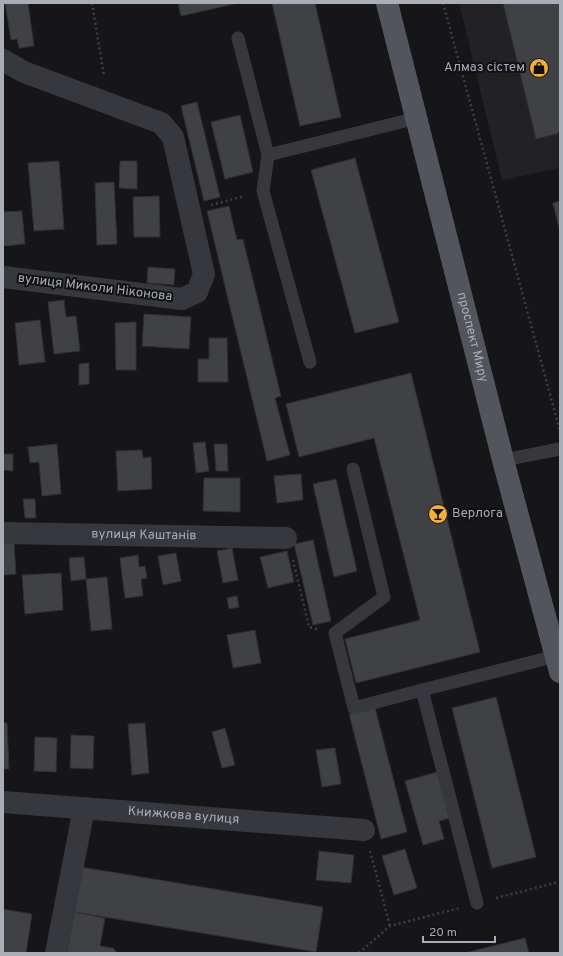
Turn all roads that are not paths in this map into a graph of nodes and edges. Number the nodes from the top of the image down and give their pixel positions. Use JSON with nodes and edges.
{"nodes":[{"id":1,"x":387,"y":3,"type":"edge"},
{"id":2,"x":238,"y":38,"type":"dead end"},
{"id":3,"x":3,"y":60,"type":"edge"},
{"id":4,"x":417,"y":118,"type":"junction"},
{"id":5,"x":268,"y":154,"type":"junction"},
{"id":6,"x":3,"y":276,"type":"edge"},
{"id":7,"x":310,"y":362,"type":"dead end"},
{"id":8,"x":560,"y":449,"type":"edge"},
{"id":9,"x":504,"y":460,"type":"junction"},
{"id":10,"x":352,"y":469,"type":"dead end"},
{"id":11,"x":3,"y":533,"type":"edge"},
{"id":12,"x":286,"y":538,"type":"road end"},
{"id":13,"x":558,"y":664,"type":"edge"},
{"id":14,"x":422,"y":690,"type":"junction"},
{"id":15,"x":3,"y":802,"type":"edge"},
{"id":16,"x":84,"y":808,"type":"junction"},
{"id":17,"x":364,"y":830,"type":"road end"},
{"id":18,"x":477,"y":903,"type":"road end"},
{"id":19,"x":56,"y":953,"type":"edge"}],
"edges":[{"from":1,"to":4,"type":"main road","name":"проспект Миру"},
{"from":2,"to":5,"type":"lane"},
{"from":3,"to":6,"type":"street","name":"вулиця Миколи Ніконова"},
{"from":4,"to":5,"type":"lane"},
{"from":4,"to":9,"type":"main road","name":"проспект Миру"},
{"from":5,"to":7,"type":"lane"},
{"from":8,"to":9,"type":"lane"},
{"from":9,"to":13,"type":"main road","name":"проспект Миру"},
{"from":10,"to":14,"type":"lane"},
{"from":11,"to":12,"type":"street","name":"вулиця Каштанів"},
{"from":13,"to":14,"type":"lane"},
{"from":14,"to":18,"type":"lane"},
{"from":15,"to":16,"type":"street","name":"Книжкова вулиця"},
{"from":16,"to":17,"type":"street","name":"Книжкова вулиця"},
{"from":16,"to":19,"type":"street"}]}
